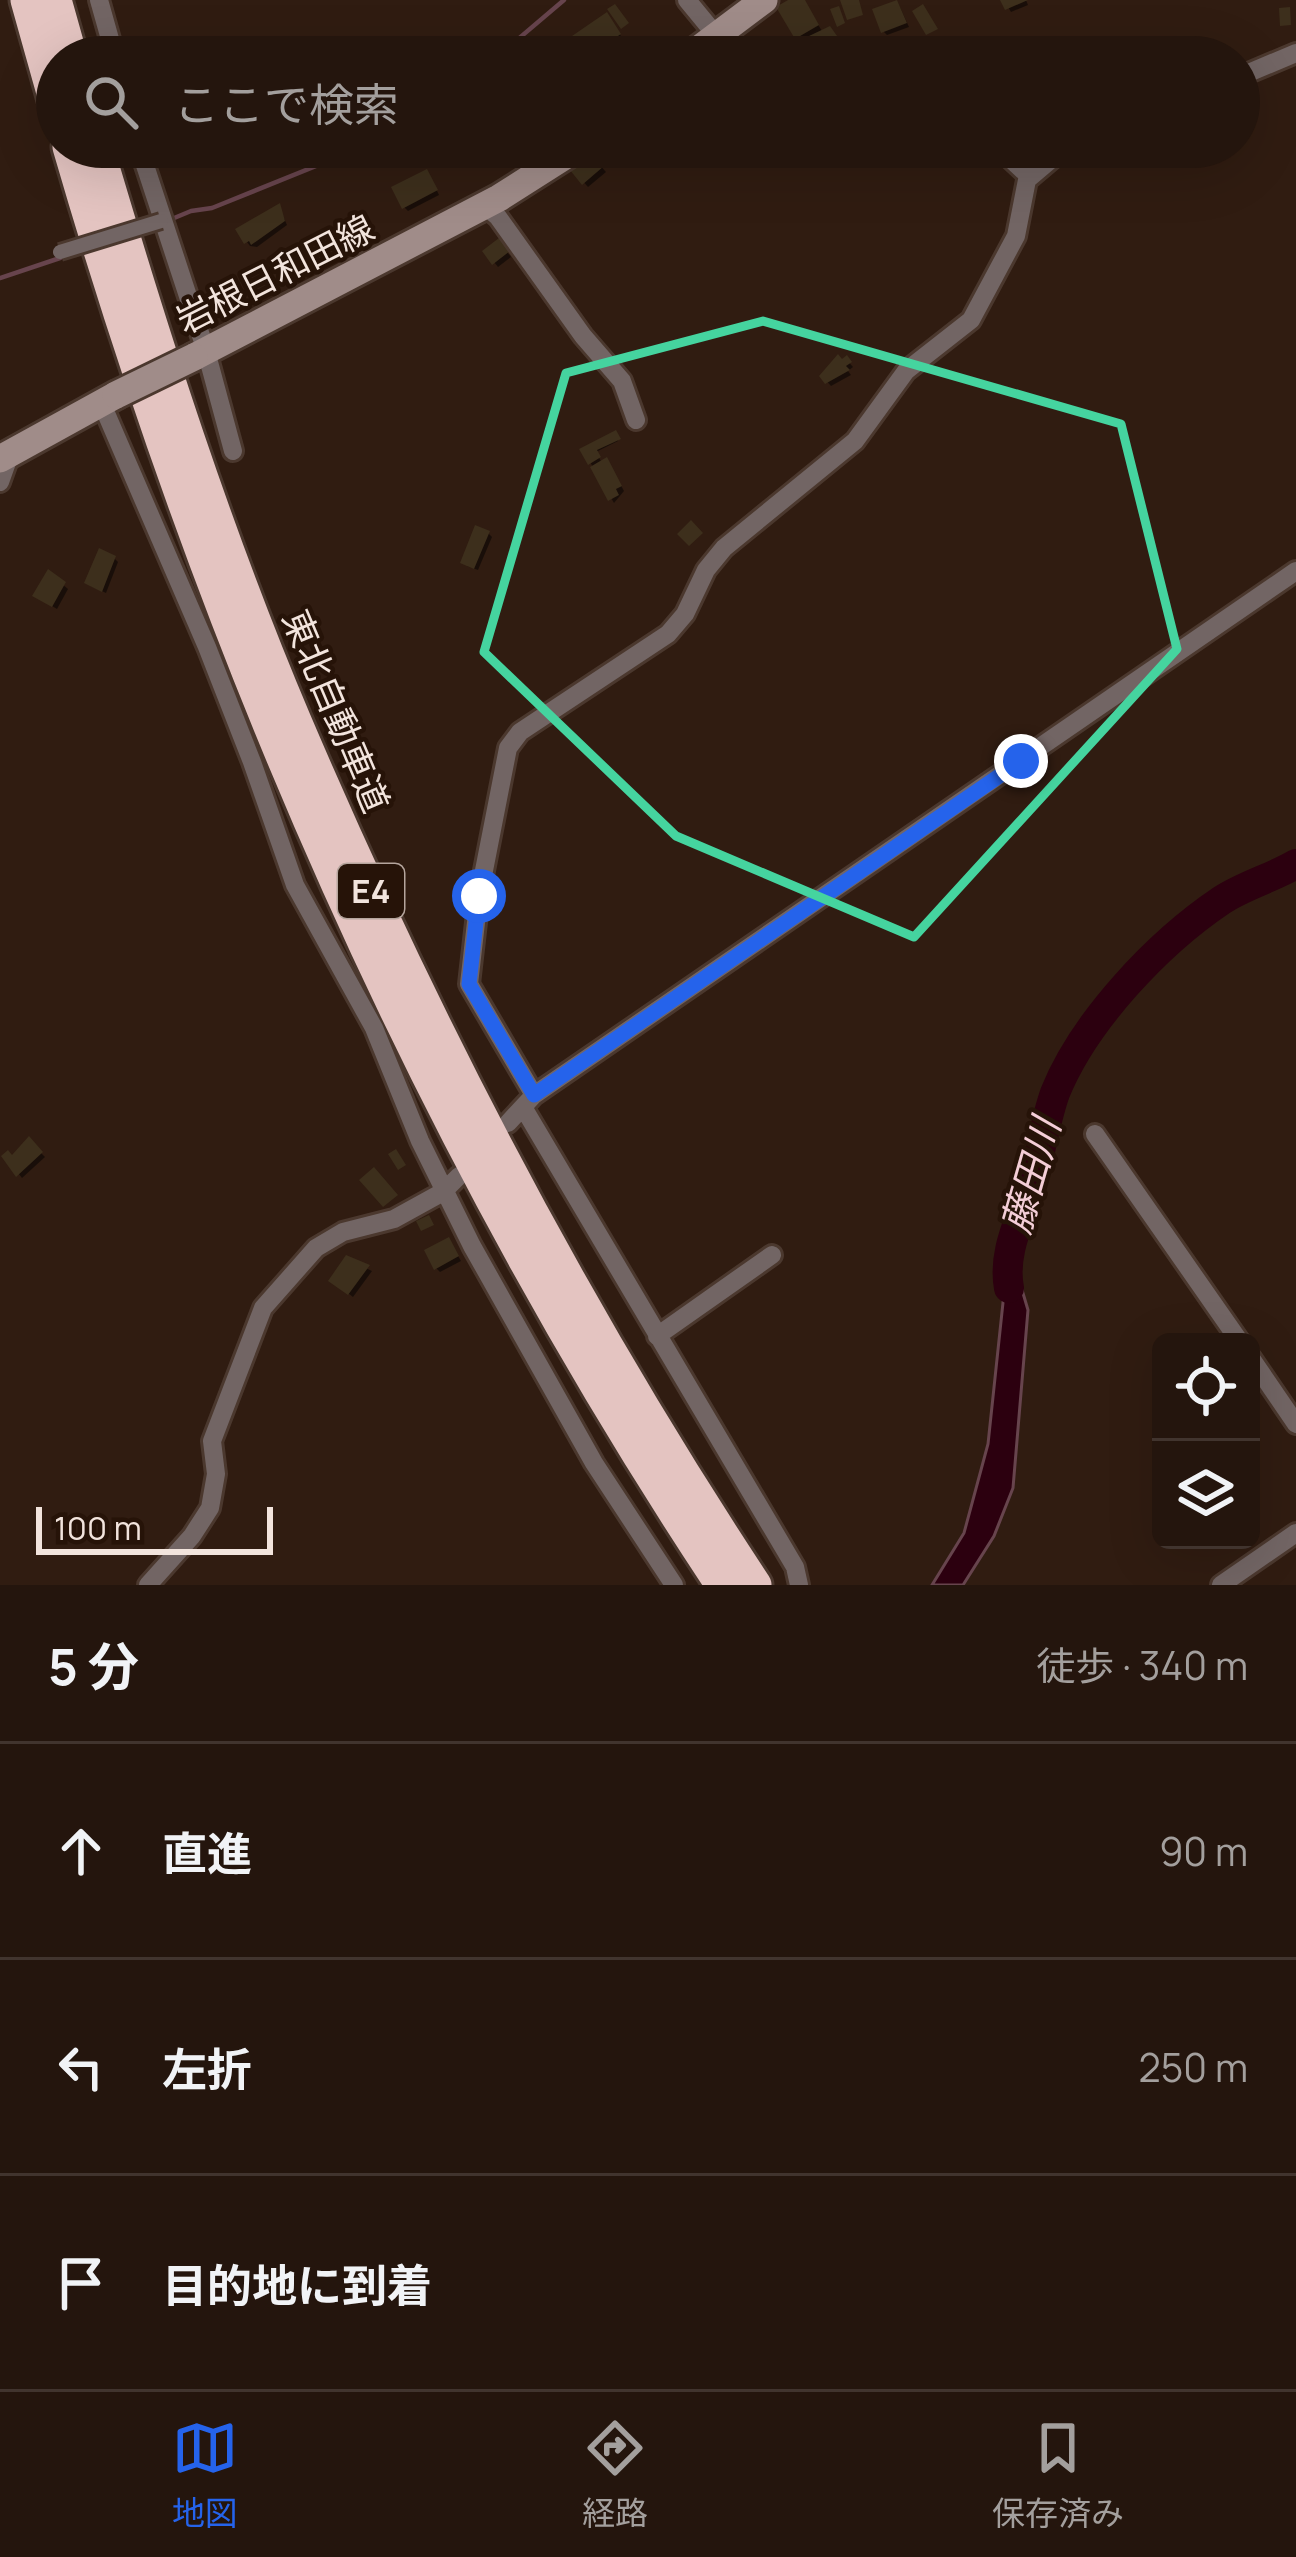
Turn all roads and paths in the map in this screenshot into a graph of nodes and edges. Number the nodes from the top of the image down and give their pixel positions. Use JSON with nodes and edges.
{"nodes":[{"id":1,"x":27,"y":0,"type":"edge"},
{"id":2,"x":55,"y":0,"type":"edge"},
{"id":3,"x":99,"y":0,"type":"edge"},
{"id":4,"x":687,"y":0,"type":"edge"},
{"id":5,"x":764,"y":0,"type":"edge"},
{"id":6,"x":715,"y":34,"type":"junction"},
{"id":7,"x":37,"y":36,"type":"edge"},
{"id":8,"x":65,"y":36,"type":"edge"},
{"id":9,"x":109,"y":36,"type":"edge"},
{"id":10,"x":713,"y":36,"type":"edge"},
{"id":11,"x":1296,"y":53,"type":"edge"},
{"id":12,"x":1260,"y":68,"type":"edge"},
{"id":13,"x":75,"y":168,"type":"edge"},
{"id":14,"x":104,"y":168,"type":"edge"},
{"id":15,"x":146,"y":168,"type":"edge"},
{"id":16,"x":545,"y":168,"type":"edge"},
{"id":17,"x":1020,"y":168,"type":"edge"},
{"id":18,"x":1041,"y":168,"type":"edge"},
{"id":19,"x":1030,"y":177,"type":"junction"},
{"id":20,"x":484,"y":206,"type":"junction"},
{"id":21,"x":161,"y":221,"type":"dead end"},
{"id":22,"x":59,"y":253,"type":"dead end"},
{"id":23,"x":200,"y":354,"type":"junction"},
{"id":24,"x":109,"y":400,"type":"junction"},
{"id":25,"x":636,"y":420,"type":"dead end"},
{"id":26,"x":233,"y":451,"type":"dead end"},
{"id":27,"x":5,"y":456,"type":"edge"},
{"id":28,"x":0,"y":482,"type":"edge"},
{"id":29,"x":1296,"y":571,"type":"edge"},
{"id":30,"x":528,"y":1101,"type":"junction"},
{"id":31,"x":508,"y":1123,"type":"dead end"},
{"id":32,"x":1095,"y":1134,"type":"dead end"},
{"id":33,"x":459,"y":1176,"type":"dead end"},
{"id":34,"x":443,"y":1192,"type":"junction"},
{"id":35,"x":772,"y":1255,"type":"dead end"},
{"id":36,"x":1234,"y":1333,"type":"edge"},
{"id":37,"x":657,"y":1336,"type":"junction"},
{"id":38,"x":1260,"y":1371,"type":"edge"},
{"id":39,"x":1296,"y":1424,"type":"edge"},
{"id":40,"x":1296,"y":1533,"type":"edge"},
{"id":41,"x":148,"y":1585,"type":"edge"},
{"id":42,"x":674,"y":1585,"type":"edge"},
{"id":43,"x":722,"y":1585,"type":"edge"},
{"id":44,"x":755,"y":1585,"type":"edge"},
{"id":45,"x":799,"y":1585,"type":"edge"},
{"id":46,"x":1221,"y":1585,"type":"edge"}],
"edges":[{"from":1,"to":7,"type":"highway"},
{"from":2,"to":8,"type":"highway"},
{"from":3,"to":9,"type":"street"},
{"from":4,"to":6,"type":"street"},
{"from":5,"to":6,"type":"main road"},
{"from":6,"to":10,"type":"main road"},
{"from":11,"to":12,"type":"street"},
{"from":13,"to":43,"type":"highway","name":"東北自動車道","number":"E4"},
{"from":14,"to":44,"type":"highway","name":"東北自動車道","number":"E4"},
{"from":15,"to":23,"type":"street"},
{"from":16,"to":20,"type":"main road","name":"岩根日和田線"},
{"from":17,"to":19,"type":"street"},
{"from":18,"to":19,"type":"street"},
{"from":19,"to":30,"type":"street"},
{"from":20,"to":23,"type":"main road","name":"岩根日和田線"},
{"from":20,"to":25,"type":"street"},
{"from":21,"to":22,"type":"street","bridge":true},
{"from":23,"to":24,"type":"main road","name":"岩根日和田線","bridge":true},
{"from":23,"to":26,"type":"street"},
{"from":24,"to":27,"type":"main road","name":"岩根日和田線"},
{"from":24,"to":34,"type":"street"},
{"from":27,"to":28,"type":"street"},
{"from":29,"to":30,"type":"street"},
{"from":30,"to":31,"type":"street"},
{"from":30,"to":37,"type":"street"},
{"from":32,"to":36,"type":"street"},
{"from":33,"to":34,"type":"street"},
{"from":34,"to":41,"type":"street"},
{"from":34,"to":42,"type":"street"},
{"from":35,"to":37,"type":"street"},
{"from":37,"to":45,"type":"street"},
{"from":38,"to":39,"type":"street"},
{"from":40,"to":46,"type":"street"}]}
